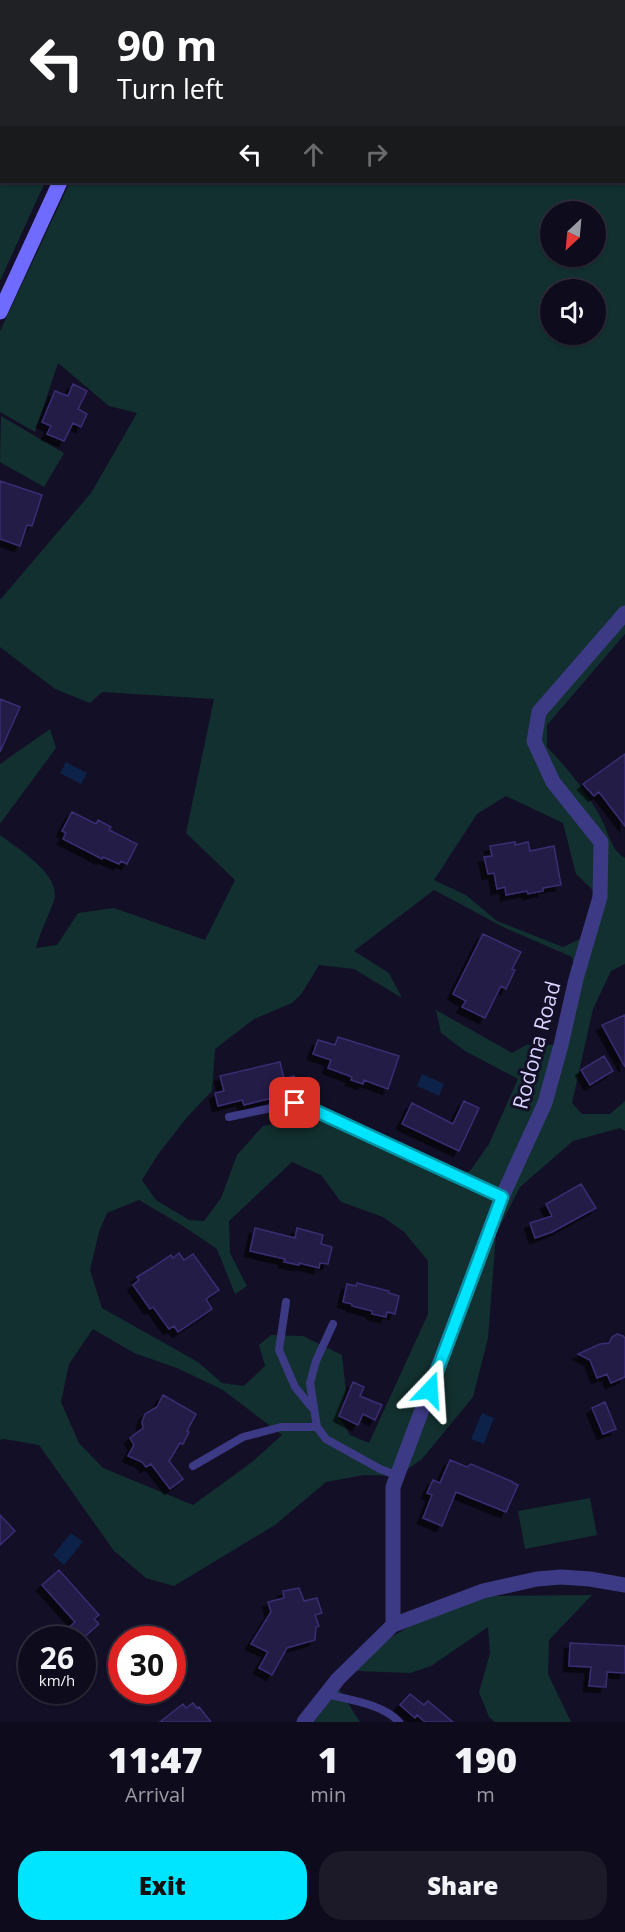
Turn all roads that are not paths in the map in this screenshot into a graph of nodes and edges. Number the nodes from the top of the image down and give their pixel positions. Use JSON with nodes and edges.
{"nodes":[{"id":1,"x":60,"y":183,"type":"edge"},
{"id":2,"x":0,"y":312,"type":"edge"},
{"id":3,"x":625,"y":614,"type":"edge"},
{"id":4,"x":229,"y":1117,"type":"dead end"},
{"id":5,"x":502,"y":1197,"type":"junction"},
{"id":6,"x":286,"y":1302,"type":"dead end"},
{"id":7,"x":333,"y":1324,"type":"dead end"},
{"id":8,"x":315,"y":1411,"type":"junction"},
{"id":9,"x":317,"y":1427,"type":"junction"},
{"id":10,"x":193,"y":1466,"type":"dead end"},
{"id":11,"x":398,"y":1476,"type":"junction"},
{"id":12,"x":625,"y":1585,"type":"edge"},
{"id":13,"x":393,"y":1625,"type":"junction"},
{"id":14,"x":326,"y":1694,"type":"junction"},
{"id":15,"x":304,"y":1722,"type":"edge"},
{"id":16,"x":399,"y":1722,"type":"edge"}],
"edges":[{"from":1,"to":2,"type":"main road"},
{"from":3,"to":5,"type":"street","name":"Rodona Road"},
{"from":4,"to":5,"type":"lane"},
{"from":5,"to":11,"type":"street","name":"Rodona Road"},
{"from":6,"to":8,"type":"lane"},
{"from":7,"to":8,"type":"lane"},
{"from":8,"to":9,"type":"lane"},
{"from":9,"to":10,"type":"lane"},
{"from":9,"to":11,"type":"lane"},
{"from":11,"to":13,"type":"street","name":"Rodona Road"},
{"from":12,"to":13,"type":"street"},
{"from":13,"to":14,"type":"street"},
{"from":14,"to":15,"type":"street"},
{"from":14,"to":16,"type":"lane"}]}
